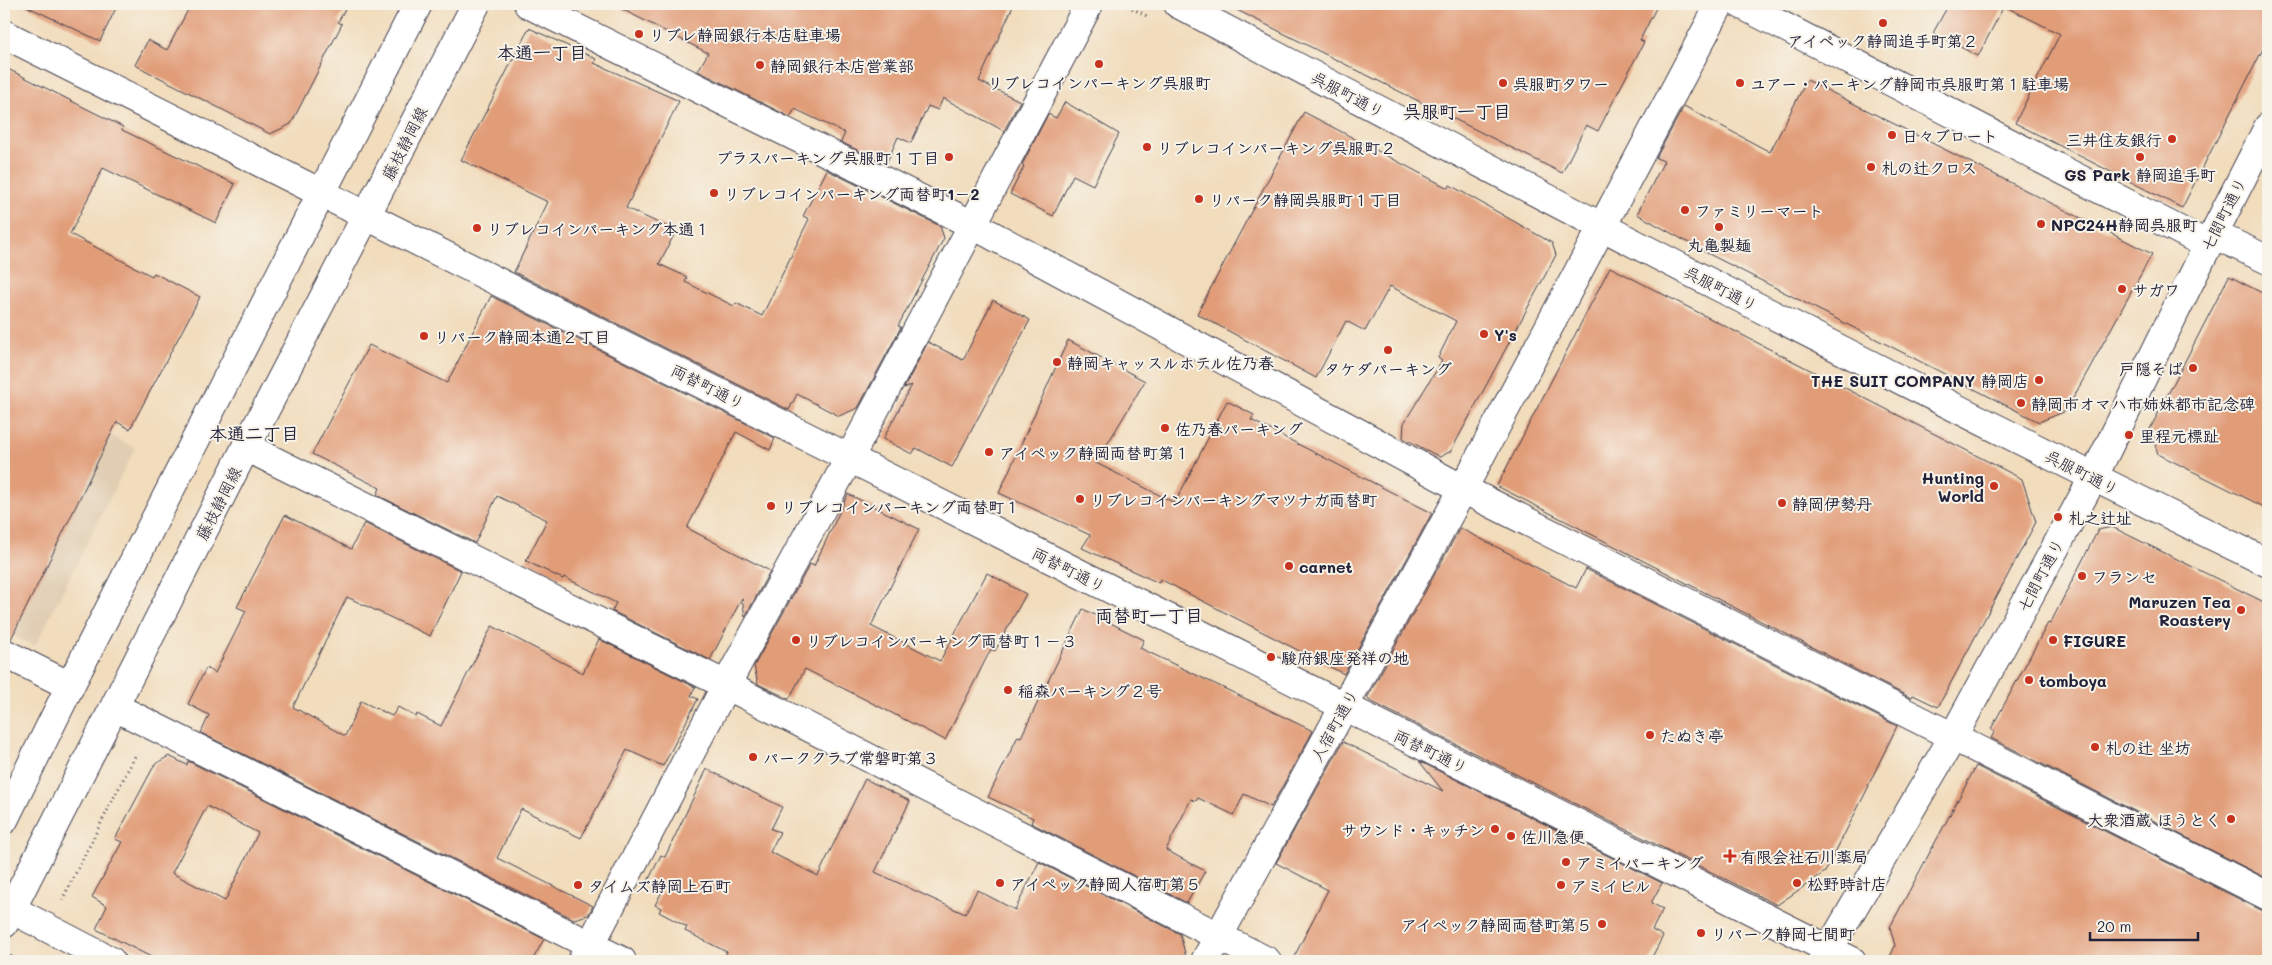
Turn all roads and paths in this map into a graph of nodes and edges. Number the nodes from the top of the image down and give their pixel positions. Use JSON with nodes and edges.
{"nodes":[{"id":1,"x":418,"y":4,"type":"edge"},
{"id":2,"x":476,"y":4,"type":"edge"},
{"id":3,"x":528,"y":4,"type":"edge"},
{"id":4,"x":1089,"y":4,"type":"edge"},
{"id":5,"x":1123,"y":4,"type":"edge"},
{"id":6,"x":1178,"y":4,"type":"edge"},
{"id":7,"x":1720,"y":4,"type":"edge"},
{"id":8,"x":1740,"y":4,"type":"edge"},
{"id":9,"x":1150,"y":18,"type":"dead end"},
{"id":10,"x":4,"y":34,"type":"edge"},
{"id":11,"x":2268,"y":127,"type":"edge"},
{"id":12,"x":320,"y":193,"type":"junction"},
{"id":13,"x":367,"y":215,"type":"junction"},
{"id":14,"x":973,"y":225,"type":"junction"},
{"id":15,"x":1601,"y":228,"type":"junction"},
{"id":16,"x":2210,"y":239,"type":"junction"},
{"id":17,"x":2268,"y":260,"type":"edge"},
{"id":18,"x":246,"y":447,"type":"junction"},
{"id":19,"x":850,"y":457,"type":"junction"},
{"id":20,"x":2093,"y":478,"type":"junction"},
{"id":21,"x":1463,"y":489,"type":"junction"},
{"id":22,"x":2268,"y":563,"type":"edge"},
{"id":23,"x":4,"y":653,"type":"edge"},
{"id":24,"x":726,"y":685,"type":"junction"},
{"id":25,"x":70,"y":686,"type":"junction"},
{"id":26,"x":115,"y":707,"type":"junction"},
{"id":27,"x":1343,"y":708,"type":"junction"},
{"id":28,"x":1953,"y":737,"type":"junction"},
{"id":29,"x":140,"y":747,"type":"dead end"},
{"id":30,"x":4,"y":820,"type":"edge"},
{"id":31,"x":2268,"y":896,"type":"edge"},
{"id":32,"x":62,"y":901,"type":"dead end"},
{"id":33,"x":7,"y":916,"type":"edge"},
{"id":34,"x":1218,"y":936,"type":"junction"},
{"id":35,"x":586,"y":953,"type":"edge"},
{"id":36,"x":1834,"y":957,"type":"edge"},
{"id":37,"x":111,"y":961,"type":"edge"},
{"id":38,"x":622,"y":961,"type":"edge"},
{"id":39,"x":1205,"y":961,"type":"edge"},
{"id":40,"x":1267,"y":961,"type":"edge"}],
"edges":[{"from":1,"to":12,"type":"street"},
{"from":2,"to":13,"type":"street","name":"藤枝静岡線"},
{"from":3,"to":14,"type":"street"},
{"from":4,"to":14,"type":"street"},
{"from":5,"to":9,"type":"path"},
{"from":6,"to":15,"type":"street","name":"呉服町通り"},
{"from":7,"to":15,"type":"street","name":"人宿町通り"},
{"from":8,"to":16,"type":"street"},
{"from":10,"to":12,"type":"street","name":"両替町通り"},
{"from":11,"to":16,"type":"street","name":"七間町通り"},
{"from":12,"to":13,"type":"street","name":"両替町通り"},
{"from":12,"to":25,"type":"street"},
{"from":13,"to":18,"type":"street","name":"藤枝静岡線"},
{"from":13,"to":19,"type":"street","name":"両替町通り"},
{"from":14,"to":19,"type":"street"},
{"from":14,"to":21,"type":"street"},
{"from":15,"to":20,"type":"street","name":"呉服町通り"},
{"from":15,"to":21,"type":"street","name":"人宿町通り"},
{"from":16,"to":17,"type":"street"},
{"from":16,"to":20,"type":"street","name":"七間町通り"},
{"from":18,"to":24,"type":"street"},
{"from":18,"to":26,"type":"street","name":"藤枝静岡線"},
{"from":19,"to":24,"type":"street"},
{"from":19,"to":27,"type":"street","name":"両替町通り"},
{"from":20,"to":22,"type":"street","name":"呉服町通り"},
{"from":20,"to":28,"type":"street","name":"七間町通り"},
{"from":21,"to":27,"type":"street","name":"人宿町通り"},
{"from":21,"to":28,"type":"street"},
{"from":23,"to":25,"type":"street"},
{"from":24,"to":34,"type":"street"},
{"from":24,"to":35,"type":"street"},
{"from":25,"to":30,"type":"street"},
{"from":26,"to":33,"type":"street","name":"藤枝静岡線"},
{"from":26,"to":35,"type":"street"},
{"from":27,"to":34,"type":"street","name":"人宿町通り"},
{"from":27,"to":36,"type":"street","name":"両替町通り"},
{"from":28,"to":31,"type":"street"},
{"from":28,"to":36,"type":"street","name":"七間町通り"},
{"from":29,"to":32,"type":"path"},
{"from":33,"to":37,"type":"street"},
{"from":34,"to":39,"type":"street","name":"人宿町通り"},
{"from":34,"to":40,"type":"street"},
{"from":35,"to":38,"type":"street"}]}
